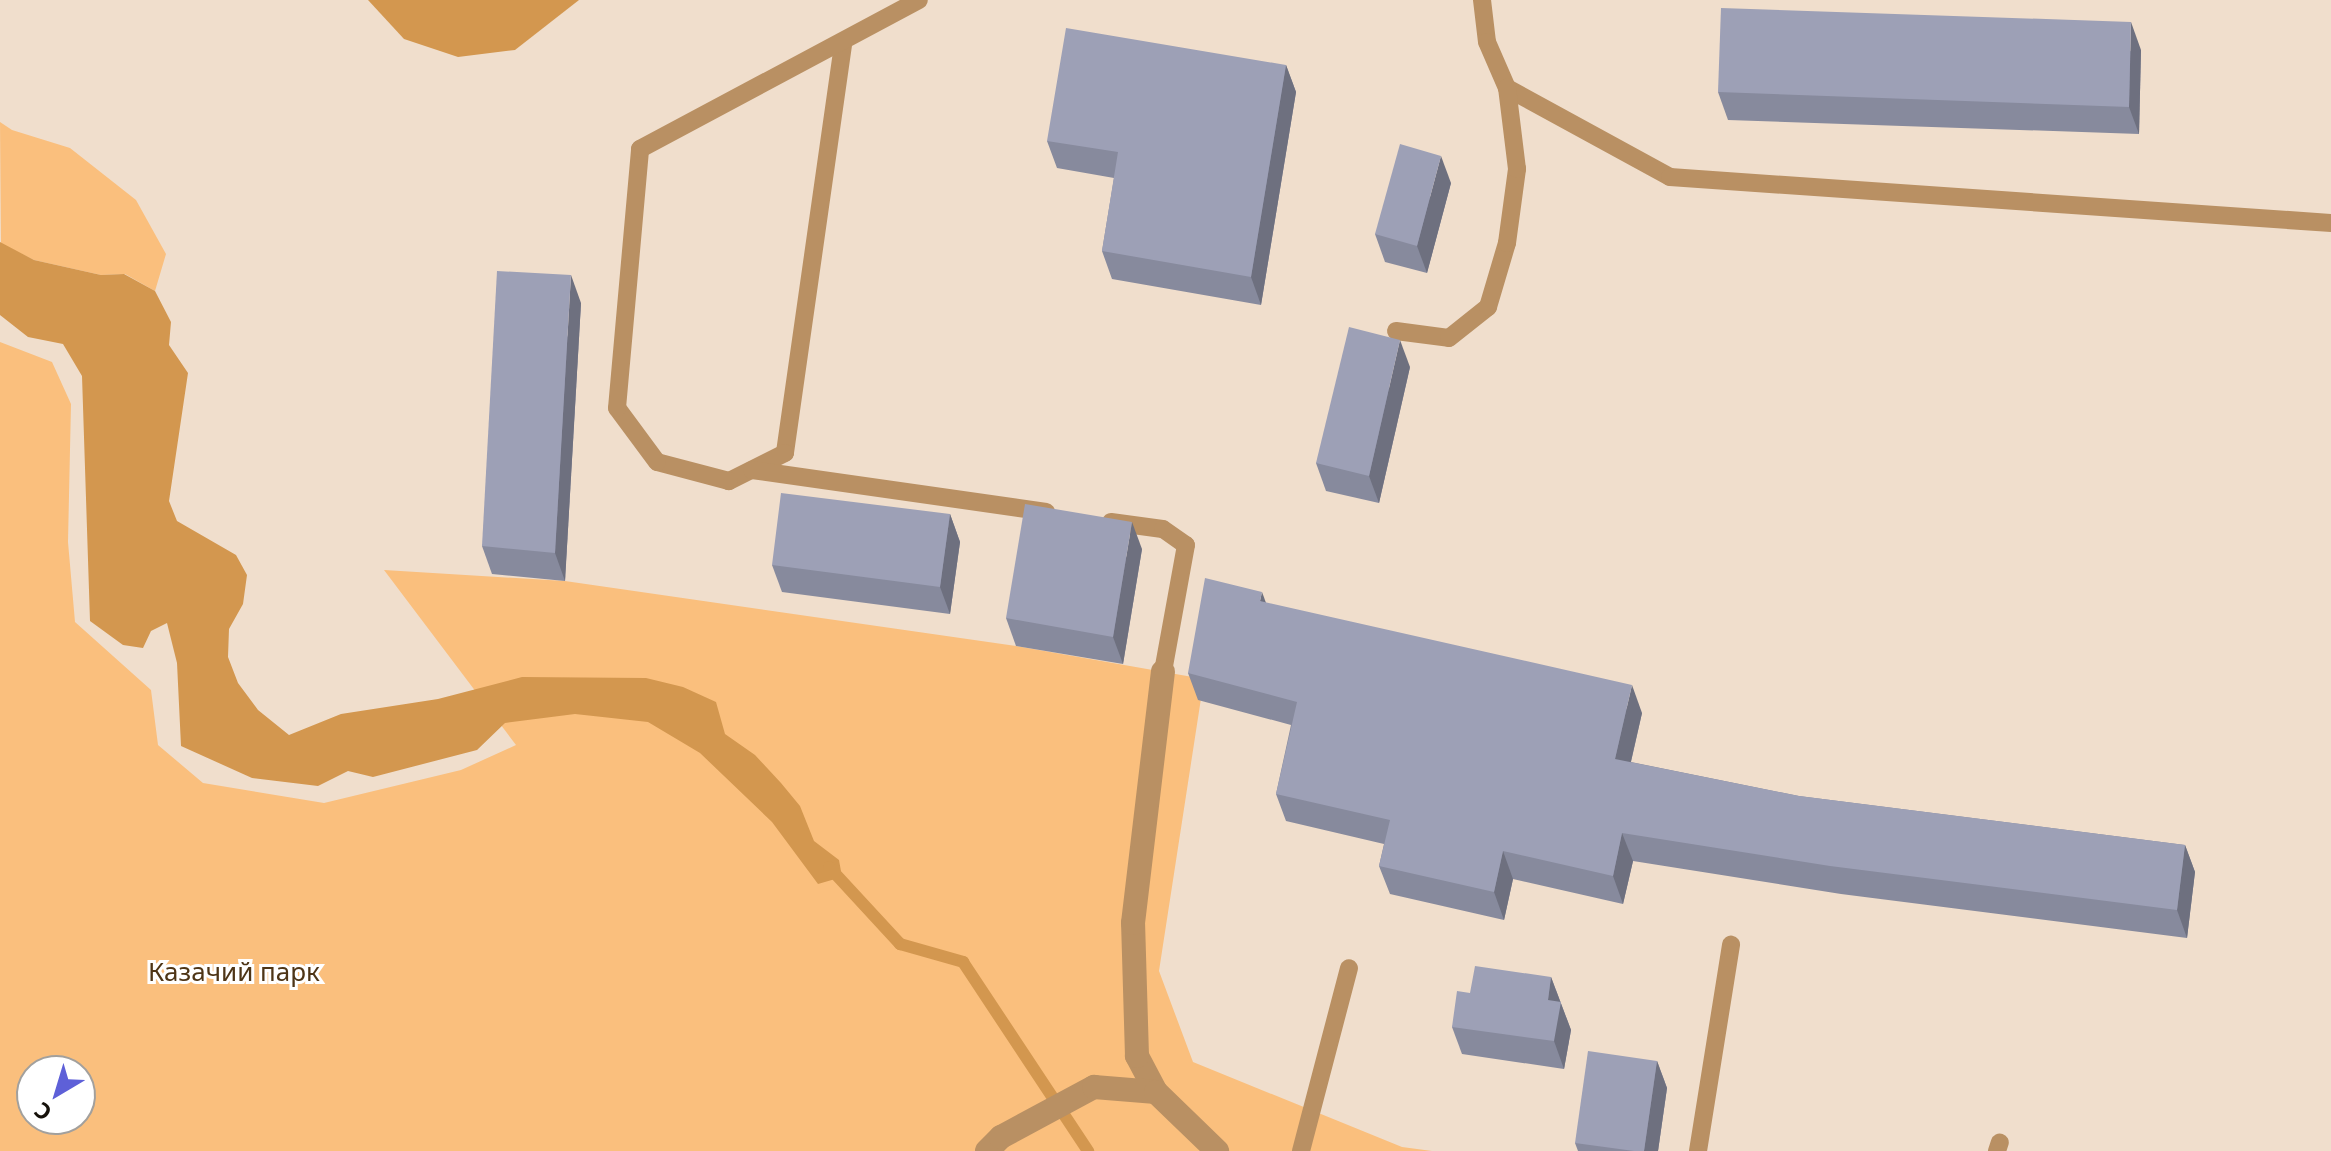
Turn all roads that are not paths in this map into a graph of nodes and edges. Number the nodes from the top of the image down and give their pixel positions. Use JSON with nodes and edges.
{"nodes":[{"id":1,"x":919,"y":0,"type":"edge"},
{"id":2,"x":1482,"y":0,"type":"edge"},
{"id":3,"x":843,"y":45,"type":"junction"},
{"id":4,"x":1507,"y":88,"type":"junction"},
{"id":5,"x":2331,"y":223,"type":"edge"},
{"id":6,"x":1396,"y":331,"type":"dead end"},
{"id":7,"x":752,"y":470,"type":"junction"},
{"id":8,"x":1163,"y":672,"type":"joint"},
{"id":9,"x":1731,"y":945,"type":"dead end"},
{"id":10,"x":1349,"y":968,"type":"dead end"},
{"id":11,"x":1156,"y":1092,"type":"junction"},
{"id":12,"x":987,"y":1151,"type":"edge"},
{"id":13,"x":1217,"y":1151,"type":"edge"},
{"id":14,"x":1301,"y":1151,"type":"edge"},
{"id":15,"x":1698,"y":1151,"type":"edge"}],
"edges":[{"from":1,"to":3,"type":"lane"},
{"from":2,"to":4,"type":"lane"},
{"from":3,"to":7,"type":"lane"},
{"from":3,"to":7,"type":"lane"},
{"from":4,"to":5,"type":"lane"},
{"from":4,"to":6,"type":"lane"},
{"from":7,"to":8,"type":"lane"},
{"from":8,"to":11,"type":"street"},
{"from":9,"to":15,"type":"lane"},
{"from":10,"to":14,"type":"lane"},
{"from":11,"to":12,"type":"street"},
{"from":11,"to":13,"type":"street"}]}
